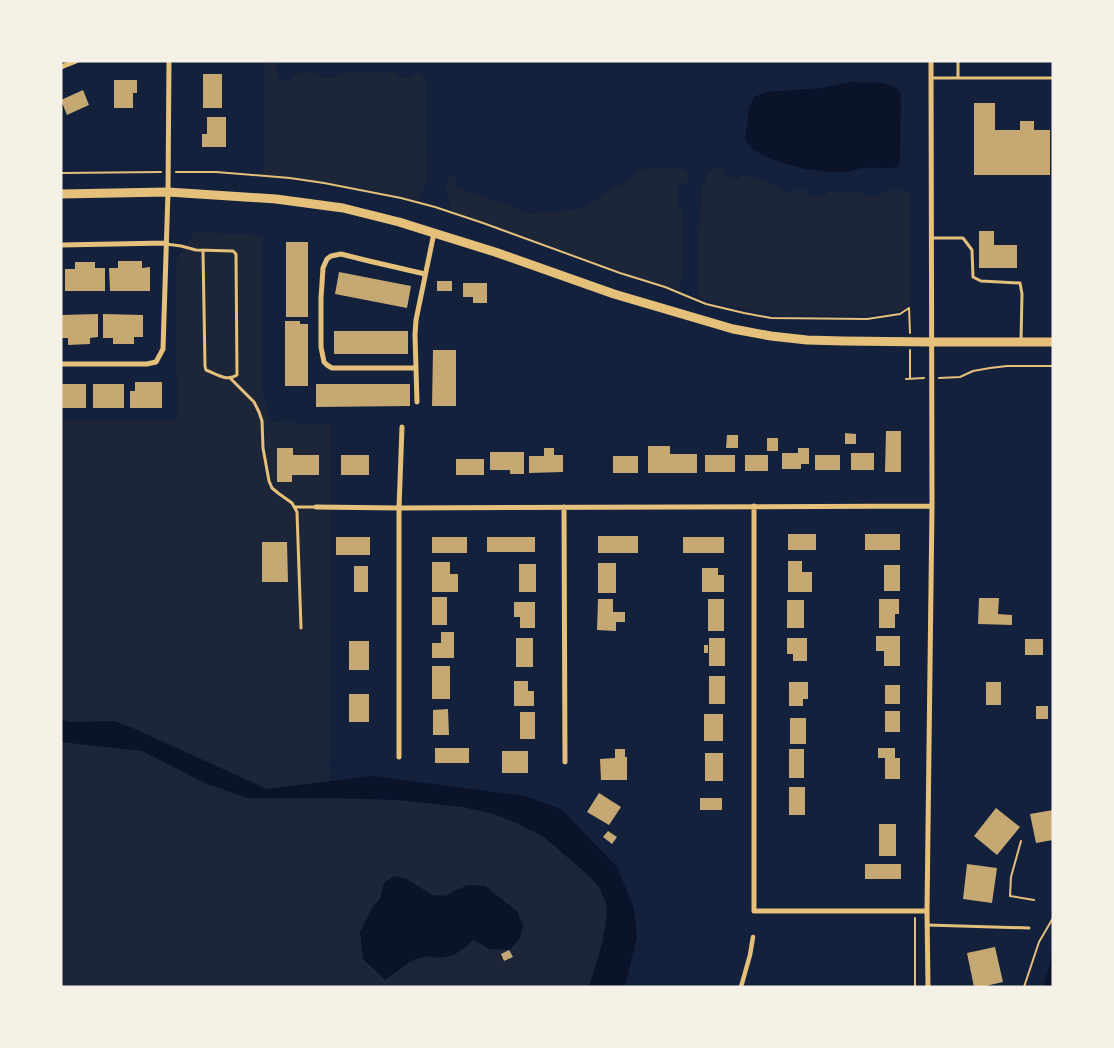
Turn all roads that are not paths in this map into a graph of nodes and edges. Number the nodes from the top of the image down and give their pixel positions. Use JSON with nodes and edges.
{"nodes":[{"id":1,"x":76,"y":61,"type":"edge"},
{"id":2,"x":169,"y":61,"type":"edge"},
{"id":3,"x":931,"y":61,"type":"edge"},
{"id":4,"x":958,"y":61,"type":"edge"},
{"id":5,"x":61,"y":67,"type":"edge"},
{"id":6,"x":931,"y":78,"type":"junction"},
{"id":7,"x":958,"y":78,"type":"junction"},
{"id":8,"x":1053,"y":78,"type":"edge"},
{"id":9,"x":168,"y":192,"type":"junction"},
{"id":10,"x":61,"y":194,"type":"edge"},
{"id":11,"x":434,"y":233,"type":"junction"},
{"id":12,"x":932,"y":238,"type":"junction"},
{"id":13,"x":166,"y":244,"type":"junction"},
{"id":14,"x":61,"y":245,"type":"edge"},
{"id":15,"x":203,"y":250,"type":"junction"},
{"id":16,"x":425,"y":274,"type":"junction"},
{"id":17,"x":932,"y":342,"type":"junction"},
{"id":18,"x":1021,"y":342,"type":"junction"},
{"id":19,"x":1053,"y":342,"type":"edge"},
{"id":20,"x":61,"y":364,"type":"edge"},
{"id":21,"x":416,"y":368,"type":"junction"},
{"id":22,"x":231,"y":378,"type":"junction"},
{"id":23,"x":417,"y":402,"type":"dead end"},
{"id":24,"x":402,"y":426,"type":"dead end"},
{"id":25,"x":754,"y":506,"type":"junction"},
{"id":26,"x":932,"y":506,"type":"junction"},
{"id":27,"x":295,"y":507,"type":"junction"},
{"id":28,"x":316,"y":507,"type":"joint"},
{"id":29,"x":564,"y":507,"type":"junction"},
{"id":30,"x":399,"y":508,"type":"junction"},
{"id":31,"x":301,"y":628,"type":"dead end"},
{"id":32,"x":399,"y":757,"type":"dead end"},
{"id":33,"x":565,"y":762,"type":"dead end"},
{"id":34,"x":928,"y":911,"type":"junction"},
{"id":35,"x":928,"y":925,"type":"junction"},
{"id":36,"x":1029,"y":928,"type":"dead end"},
{"id":37,"x":753,"y":937,"type":"dead end"},
{"id":38,"x":741,"y":987,"type":"edge"},
{"id":39,"x":928,"y":987,"type":"edge"}],
"edges":[{"from":1,"to":5,"type":"street"},
{"from":2,"to":9,"type":"street"},
{"from":3,"to":6,"type":"street"},
{"from":4,"to":7,"type":"lane"},
{"from":6,"to":7,"type":"lane"},
{"from":6,"to":12,"type":"street"},
{"from":7,"to":8,"type":"lane"},
{"from":9,"to":10,"type":"main road"},
{"from":9,"to":11,"type":"main road"},
{"from":9,"to":13,"type":"street"},
{"from":11,"to":16,"type":"street"},
{"from":11,"to":17,"type":"main road"},
{"from":12,"to":17,"type":"street"},
{"from":12,"to":18,"type":"lane"},
{"from":13,"to":14,"type":"street"},
{"from":13,"to":15,"type":"lane"},
{"from":13,"to":20,"type":"street"},
{"from":15,"to":22,"type":"lane"},
{"from":15,"to":22,"type":"lane"},
{"from":16,"to":21,"type":"street"},
{"from":16,"to":21,"type":"street"},
{"from":17,"to":18,"type":"main road"},
{"from":17,"to":26,"type":"street"},
{"from":18,"to":19,"type":"main road"},
{"from":21,"to":23,"type":"street"},
{"from":22,"to":27,"type":"lane"},
{"from":24,"to":30,"type":"street"},
{"from":25,"to":26,"type":"street"},
{"from":25,"to":29,"type":"street"},
{"from":25,"to":34,"type":"street"},
{"from":26,"to":34,"type":"street"},
{"from":27,"to":28,"type":"lane"},
{"from":27,"to":31,"type":"lane"},
{"from":28,"to":30,"type":"street"},
{"from":29,"to":30,"type":"street"},
{"from":29,"to":33,"type":"street"},
{"from":30,"to":32,"type":"street"},
{"from":34,"to":35,"type":"street"},
{"from":35,"to":36,"type":"lane"},
{"from":35,"to":39,"type":"street"},
{"from":37,"to":38,"type":"street"}]}
